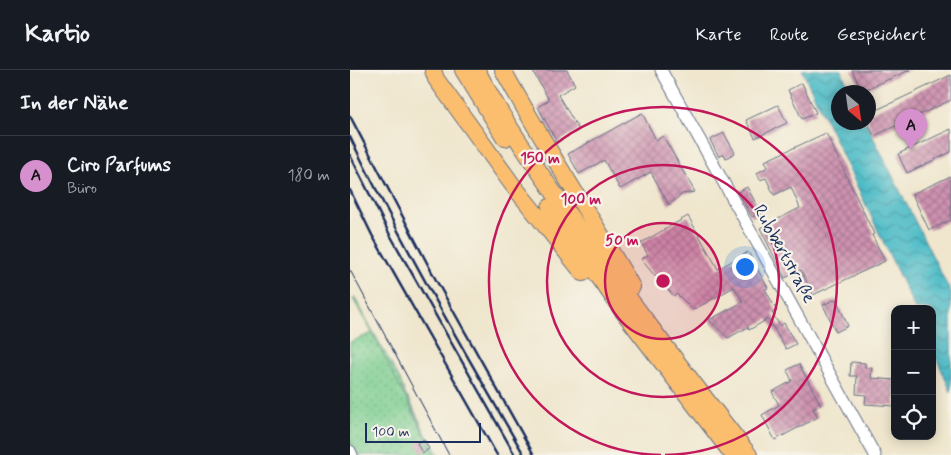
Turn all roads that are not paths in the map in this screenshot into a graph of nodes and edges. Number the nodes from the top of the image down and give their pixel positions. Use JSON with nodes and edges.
{"nodes":[{"id":1,"x":432,"y":70,"type":"edge"},
{"id":2,"x":463,"y":70,"type":"edge"},
{"id":3,"x":477,"y":70,"type":"edge"},
{"id":4,"x":503,"y":70,"type":"edge"},
{"id":5,"x":661,"y":70,"type":"edge"},
{"id":6,"x":622,"y":310,"type":"junction"},
{"id":7,"x":649,"y":323,"type":"junction"},
{"id":8,"x":350,"y":452,"type":"edge"},
{"id":9,"x":352,"y":455,"type":"edge"},
{"id":10,"x":733,"y":455,"type":"edge"},
{"id":11,"x":749,"y":455,"type":"edge"},
{"id":12,"x":875,"y":455,"type":"edge"}],
"edges":[{"from":1,"to":6,"type":"highway"},
{"from":2,"to":6,"type":"highway"},
{"from":3,"to":7,"type":"highway"},
{"from":4,"to":7,"type":"highway"},
{"from":5,"to":12,"type":"street","name":"Rubbertstraße"},
{"from":6,"to":10,"type":"highway"},
{"from":7,"to":11,"type":"highway"},
{"from":8,"to":9,"type":"street"}]}
